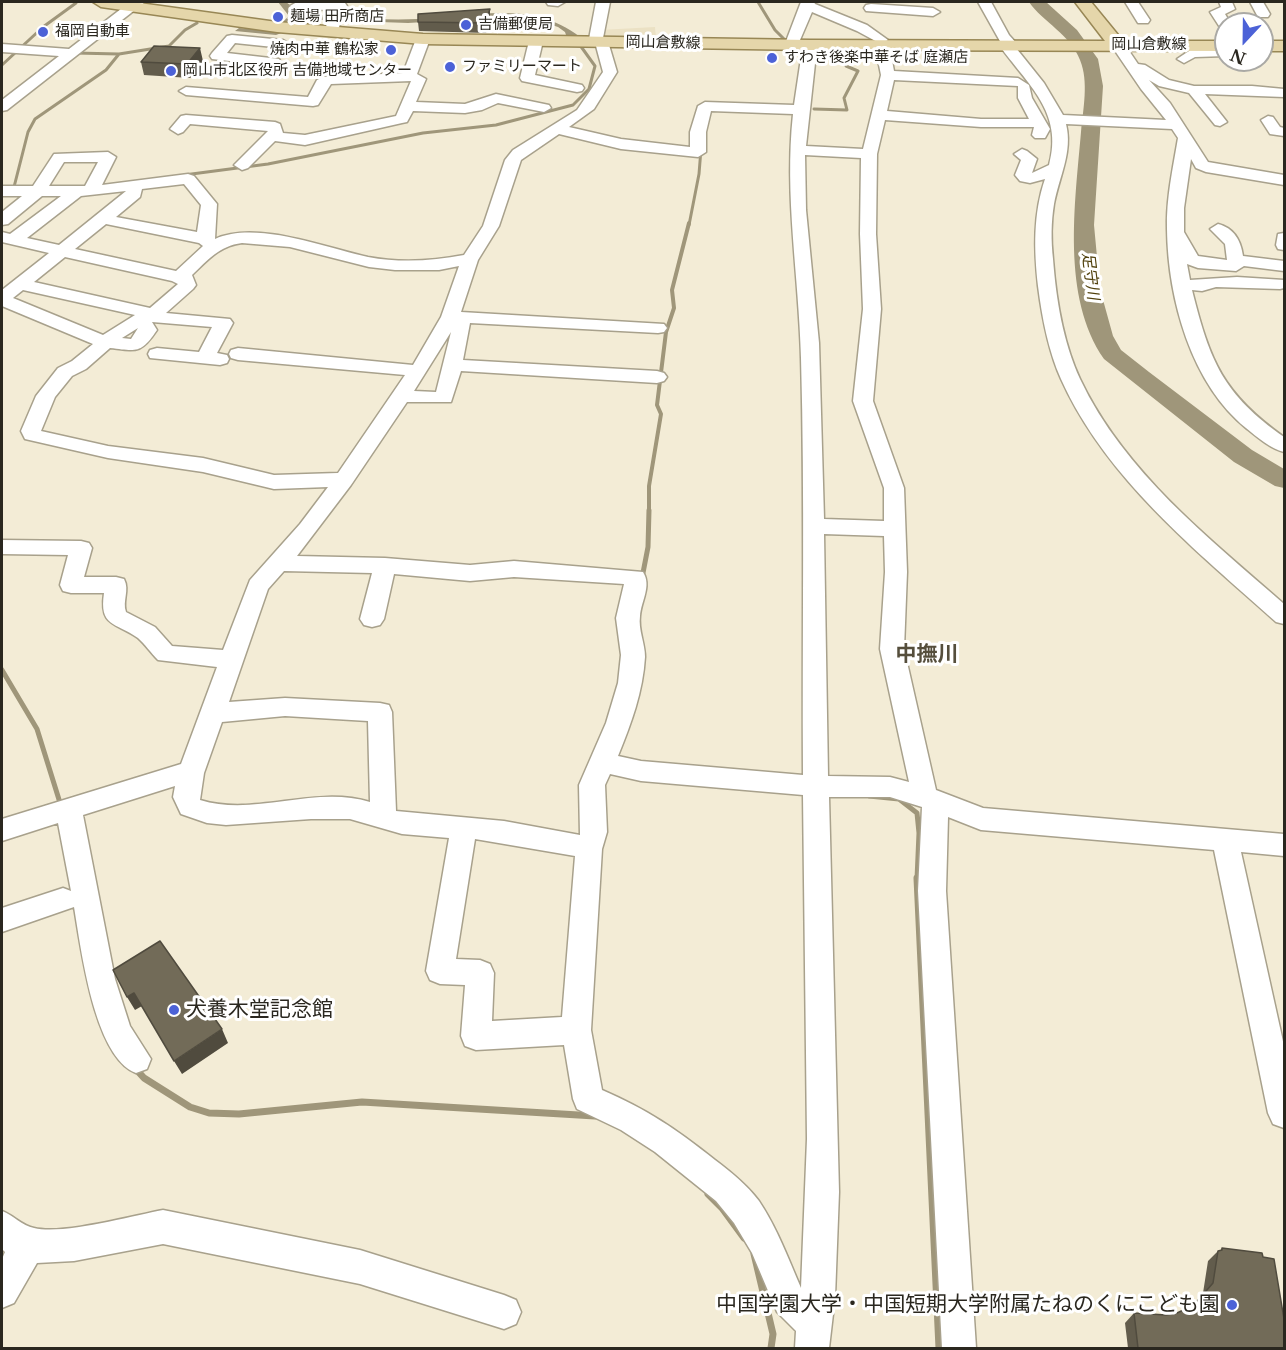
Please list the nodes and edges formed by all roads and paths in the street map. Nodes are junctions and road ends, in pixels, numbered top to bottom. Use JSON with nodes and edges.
{"nodes":[{"id":1,"x":101,"y":2,"type":"edge"},
{"id":2,"x":553,"y":2,"type":"edge"},
{"id":3,"x":558,"y":2,"type":"edge"},
{"id":4,"x":603,"y":2,"type":"edge"},
{"id":5,"x":972,"y":2,"type":"edge"},
{"id":6,"x":985,"y":2,"type":"edge"},
{"id":7,"x":1083,"y":2,"type":"edge"},
{"id":8,"x":1132,"y":2,"type":"edge"},
{"id":9,"x":1226,"y":2,"type":"edge"},
{"id":10,"x":135,"y":4,"type":"edge"},
{"id":11,"x":808,"y":4,"type":"edge"},
{"id":12,"x":871,"y":5,"type":"edge"},
{"id":13,"x":297,"y":6,"type":"dead end"},
{"id":14,"x":933,"y":12,"type":"edge"},
{"id":15,"x":1217,"y":12,"type":"edge"},
{"id":16,"x":1143,"y":20,"type":"dead end"},
{"id":17,"x":335,"y":24,"type":"junction"},
{"id":18,"x":862,"y":28,"type":"junction"},
{"id":19,"x":285,"y":32,"type":"junction"},
{"id":20,"x":423,"y":39,"type":"junction"},
{"id":21,"x":536,"y":41,"type":"junction"},
{"id":22,"x":593,"y":42,"type":"junction"},
{"id":23,"x":801,"y":44,"type":"junction"},
{"id":24,"x":1010,"y":44,"type":"junction"},
{"id":25,"x":1114,"y":45,"type":"junction"},
{"id":26,"x":1214,"y":46,"type":"edge"},
{"id":27,"x":2,"y":48,"type":"edge"},
{"id":28,"x":72,"y":52,"type":"junction"},
{"id":29,"x":1214,"y":52,"type":"edge"},
{"id":30,"x":1184,"y":59,"type":"dead end"},
{"id":31,"x":1130,"y":64,"type":"junction"},
{"id":32,"x":271,"y":70,"type":"junction"},
{"id":33,"x":888,"y":75,"type":"junction"},
{"id":34,"x":223,"y":76,"type":"dead end"},
{"id":35,"x":409,"y":77,"type":"junction"},
{"id":36,"x":1021,"y":85,"type":"junction"},
{"id":37,"x":577,"y":88,"type":"dead end"},
{"id":38,"x":1194,"y":90,"type":"junction"},
{"id":39,"x":186,"y":91,"type":"dead end"},
{"id":40,"x":208,"y":93,"type":"junction"},
{"id":41,"x":1284,"y":93,"type":"edge"},
{"id":42,"x":255,"y":97,"type":"junction"},
{"id":43,"x":407,"y":106,"type":"junction"},
{"id":44,"x":2,"y":107,"type":"edge"},
{"id":45,"x":544,"y":108,"type":"dead end"},
{"id":46,"x":801,"y":110,"type":"junction"},
{"id":47,"x":878,"y":115,"type":"junction"},
{"id":48,"x":336,"y":119,"type":"dead end"},
{"id":49,"x":1053,"y":119,"type":"junction"},
{"id":50,"x":1268,"y":120,"type":"dead end"},
{"id":51,"x":1220,"y":122,"type":"dead end"},
{"id":52,"x":178,"y":129,"type":"dead end"},
{"id":53,"x":557,"y":129,"type":"junction"},
{"id":54,"x":1179,"y":130,"type":"junction"},
{"id":55,"x":1284,"y":132,"type":"edge"},
{"id":56,"x":272,"y":136,"type":"junction"},
{"id":57,"x":317,"y":137,"type":"junction"},
{"id":58,"x":1022,"y":137,"type":"dead end"},
{"id":59,"x":797,"y":150,"type":"junction"},
{"id":60,"x":869,"y":154,"type":"junction"},
{"id":61,"x":1022,"y":154,"type":"dead end"},
{"id":62,"x":242,"y":165,"type":"dead end"},
{"id":63,"x":1055,"y":168,"type":"junction"},
{"id":64,"x":1284,"y":180,"type":"edge"},
{"id":65,"x":135,"y":187,"type":"junction"},
{"id":66,"x":88,"y":189,"type":"junction"},
{"id":67,"x":39,"y":190,"type":"junction"},
{"id":68,"x":2,"y":191,"type":"edge"},
{"id":69,"x":103,"y":219,"type":"junction"},
{"id":70,"x":2,"y":220,"type":"edge"},
{"id":71,"x":1175,"y":229,"type":"junction"},
{"id":72,"x":1218,"y":229,"type":"dead end"},
{"id":73,"x":1284,"y":238,"type":"edge"},
{"id":74,"x":7,"y":239,"type":"edge"},
{"id":75,"x":209,"y":242,"type":"junction"},
{"id":76,"x":1284,"y":245,"type":"edge"},
{"id":77,"x":61,"y":252,"type":"junction"},
{"id":78,"x":470,"y":259,"type":"junction"},
{"id":79,"x":1236,"y":260,"type":"junction"},
{"id":80,"x":1284,"y":266,"type":"edge"},
{"id":81,"x":179,"y":278,"type":"junction"},
{"id":82,"x":20,"y":284,"type":"junction"},
{"id":83,"x":1182,"y":284,"type":"junction"},
{"id":84,"x":1280,"y":284,"type":"dead end"},
{"id":85,"x":2,"y":299,"type":"edge"},
{"id":86,"x":149,"y":317,"type":"junction"},
{"id":87,"x":455,"y":317,"type":"junction"},
{"id":88,"x":658,"y":328,"type":"dead end"},
{"id":89,"x":105,"y":342,"type":"junction"},
{"id":90,"x":158,"y":354,"type":"dead end"},
{"id":91,"x":221,"y":357,"type":"junction"},
{"id":92,"x":451,"y":365,"type":"junction"},
{"id":93,"x":419,"y":371,"type":"junction"},
{"id":94,"x":657,"y":377,"type":"dead end"},
{"id":95,"x":402,"y":396,"type":"junction"},
{"id":96,"x":1284,"y":446,"type":"edge"},
{"id":97,"x":344,"y":480,"type":"junction"},
{"id":98,"x":814,"y":525,"type":"junction"},
{"id":99,"x":895,"y":529,"type":"junction"},
{"id":100,"x":2,"y":547,"type":"edge"},
{"id":101,"x":276,"y":563,"type":"junction"},
{"id":102,"x":385,"y":566,"type":"junction"},
{"id":103,"x":1284,"y":616,"type":"edge"},
{"id":104,"x":372,"y":619,"type":"dead end"},
{"id":105,"x":231,"y":659,"type":"junction"},
{"id":106,"x":212,"y":714,"type":"junction"},
{"id":107,"x":608,"y":764,"type":"junction"},
{"id":108,"x":191,"y":773,"type":"junction"},
{"id":109,"x":815,"y":786,"type":"junction"},
{"id":110,"x":930,"y":799,"type":"junction"},
{"id":111,"x":65,"y":810,"type":"junction"},
{"id":112,"x":383,"y":817,"type":"junction"},
{"id":113,"x":464,"y":827,"type":"junction"},
{"id":114,"x":2,"y":830,"type":"edge"},
{"id":115,"x":1225,"y":840,"type":"junction"},
{"id":116,"x":1284,"y":845,"type":"edge"},
{"id":117,"x":589,"y":849,"type":"junction"},
{"id":118,"x":63,"y":900,"type":"dead end"},
{"id":119,"x":2,"y":920,"type":"edge"},
{"id":120,"x":576,"y":1030,"type":"junction"},
{"id":121,"x":136,"y":1059,"type":"dead end"},
{"id":122,"x":1284,"y":1113,"type":"edge"},
{"id":123,"x":15,"y":1236,"type":"edge"},
{"id":124,"x":2,"y":1291,"type":"edge"},
{"id":125,"x":504,"y":1312,"type":"dead end"},
{"id":126,"x":814,"y":1337,"type":"edge"},
{"id":127,"x":959,"y":1348,"type":"edge"}],
"edges":[{"from":1,"to":10,"type":"main road","name":"岡山倉敷線"},
{"from":2,"to":3,"type":"street"},
{"from":4,"to":22,"type":"street"},
{"from":5,"to":24,"type":"street"},
{"from":6,"to":24,"type":"street"},
{"from":7,"to":25,"type":"main road"},
{"from":8,"to":16,"type":"street"},
{"from":9,"to":15,"type":"street"},
{"from":10,"to":19,"type":"main road","name":"岡山倉敷線"},
{"from":10,"to":28,"type":"street"},
{"from":11,"to":18,"type":"street"},
{"from":11,"to":23,"type":"street"},
{"from":12,"to":14,"type":"street"},
{"from":12,"to":18,"type":"street"},
{"from":13,"to":17,"type":"street"},
{"from":17,"to":19,"type":"main road","name":"岡山倉敷線"},
{"from":17,"to":20,"type":"main road","name":"岡山倉敷線"},
{"from":18,"to":33,"type":"street"},
{"from":19,"to":32,"type":"street"},
{"from":19,"to":32,"type":"street"},
{"from":20,"to":21,"type":"main road","name":"岡山倉敷線"},
{"from":20,"to":35,"type":"street"},
{"from":21,"to":22,"type":"main road","name":"岡山倉敷線"},
{"from":21,"to":37,"type":"street"},
{"from":22,"to":23,"type":"main road","name":"岡山倉敷線"},
{"from":22,"to":53,"type":"street"},
{"from":23,"to":24,"type":"main road","name":"岡山倉敷線"},
{"from":23,"to":46,"type":"street"},
{"from":24,"to":25,"type":"main road","name":"岡山倉敷線"},
{"from":24,"to":36,"type":"street"},
{"from":24,"to":49,"type":"street"},
{"from":25,"to":26,"type":"main road","name":"岡山倉敷線"},
{"from":25,"to":31,"type":"street"},
{"from":27,"to":28,"type":"street"},
{"from":28,"to":44,"type":"street"},
{"from":29,"to":30,"type":"street"},
{"from":31,"to":38,"type":"street"},
{"from":31,"to":54,"type":"street"},
{"from":32,"to":42,"type":"street"},
{"from":33,"to":36,"type":"street"},
{"from":33,"to":47,"type":"street"},
{"from":34,"to":40,"type":"street"},
{"from":35,"to":42,"type":"street"},
{"from":35,"to":43,"type":"street"},
{"from":36,"to":49,"type":"street"},
{"from":38,"to":41,"type":"street"},
{"from":38,"to":51,"type":"street"},
{"from":39,"to":40,"type":"street"},
{"from":40,"to":42,"type":"street"},
{"from":43,"to":45,"type":"street"},
{"from":43,"to":57,"type":"street"},
{"from":46,"to":53,"type":"street"},
{"from":46,"to":59,"type":"street"},
{"from":47,"to":49,"type":"street"},
{"from":47,"to":60,"type":"street"},
{"from":48,"to":57,"type":"street"},
{"from":49,"to":54,"type":"street"},
{"from":49,"to":58,"type":"street"},
{"from":49,"to":63,"type":"street"},
{"from":50,"to":55,"type":"street"},
{"from":52,"to":56,"type":"street"},
{"from":53,"to":78,"type":"street"},
{"from":54,"to":64,"type":"street"},
{"from":54,"to":71,"type":"street"},
{"from":56,"to":57,"type":"street"},
{"from":56,"to":62,"type":"street"},
{"from":59,"to":60,"type":"street"},
{"from":59,"to":98,"type":"street"},
{"from":60,"to":99,"type":"street"},
{"from":61,"to":63,"type":"street"},
{"from":63,"to":103,"type":"street"},
{"from":65,"to":66,"type":"street"},
{"from":65,"to":69,"type":"street"},
{"from":65,"to":75,"type":"street"},
{"from":66,"to":67,"type":"street"},
{"from":66,"to":67,"type":"street"},
{"from":66,"to":74,"type":"street"},
{"from":67,"to":68,"type":"street"},
{"from":67,"to":70,"type":"street"},
{"from":69,"to":75,"type":"street"},
{"from":69,"to":77,"type":"street"},
{"from":71,"to":79,"type":"street"},
{"from":71,"to":83,"type":"street"},
{"from":72,"to":79,"type":"street"},
{"from":73,"to":76,"type":"street"},
{"from":74,"to":77,"type":"street"},
{"from":75,"to":78,"type":"street"},
{"from":75,"to":81,"type":"street"},
{"from":77,"to":81,"type":"street"},
{"from":77,"to":82,"type":"street"},
{"from":78,"to":87,"type":"street"},
{"from":79,"to":80,"type":"street"},
{"from":81,"to":86,"type":"street"},
{"from":82,"to":85,"type":"street"},
{"from":82,"to":86,"type":"street"},
{"from":83,"to":84,"type":"street"},
{"from":83,"to":96,"type":"street"},
{"from":85,"to":89,"type":"street"},
{"from":86,"to":89,"type":"street"},
{"from":86,"to":91,"type":"street"},
{"from":87,"to":88,"type":"street"},
{"from":87,"to":92,"type":"street"},
{"from":87,"to":93,"type":"street"},
{"from":89,"to":97,"type":"street"},
{"from":90,"to":91,"type":"street"},
{"from":91,"to":93,"type":"street"},
{"from":92,"to":94,"type":"street"},
{"from":92,"to":95,"type":"street"},
{"from":93,"to":95,"type":"street"},
{"from":95,"to":97,"type":"street"},
{"from":97,"to":101,"type":"street"},
{"from":98,"to":99,"type":"street"},
{"from":98,"to":109,"type":"street"},
{"from":99,"to":110,"type":"street"},
{"from":100,"to":105,"type":"street"},
{"from":101,"to":102,"type":"street"},
{"from":101,"to":105,"type":"street"},
{"from":102,"to":104,"type":"street"},
{"from":102,"to":107,"type":"street"},
{"from":105,"to":106,"type":"street"},
{"from":106,"to":108,"type":"street"},
{"from":106,"to":112,"type":"street"},
{"from":107,"to":109,"type":"street"},
{"from":107,"to":117,"type":"street"},
{"from":108,"to":111,"type":"street"},
{"from":108,"to":112,"type":"street"},
{"from":109,"to":110,"type":"street"},
{"from":109,"to":126,"type":"street"},
{"from":110,"to":115,"type":"street"},
{"from":110,"to":127,"type":"street"},
{"from":111,"to":114,"type":"street"},
{"from":111,"to":121,"type":"street"},
{"from":112,"to":113,"type":"street"},
{"from":113,"to":117,"type":"street"},
{"from":113,"to":120,"type":"street"},
{"from":115,"to":116,"type":"street"},
{"from":115,"to":122,"type":"street"},
{"from":117,"to":120,"type":"street"},
{"from":118,"to":119,"type":"street"},
{"from":120,"to":126,"type":"street"},
{"from":123,"to":124,"type":"street"},
{"from":123,"to":125,"type":"street"}]}
